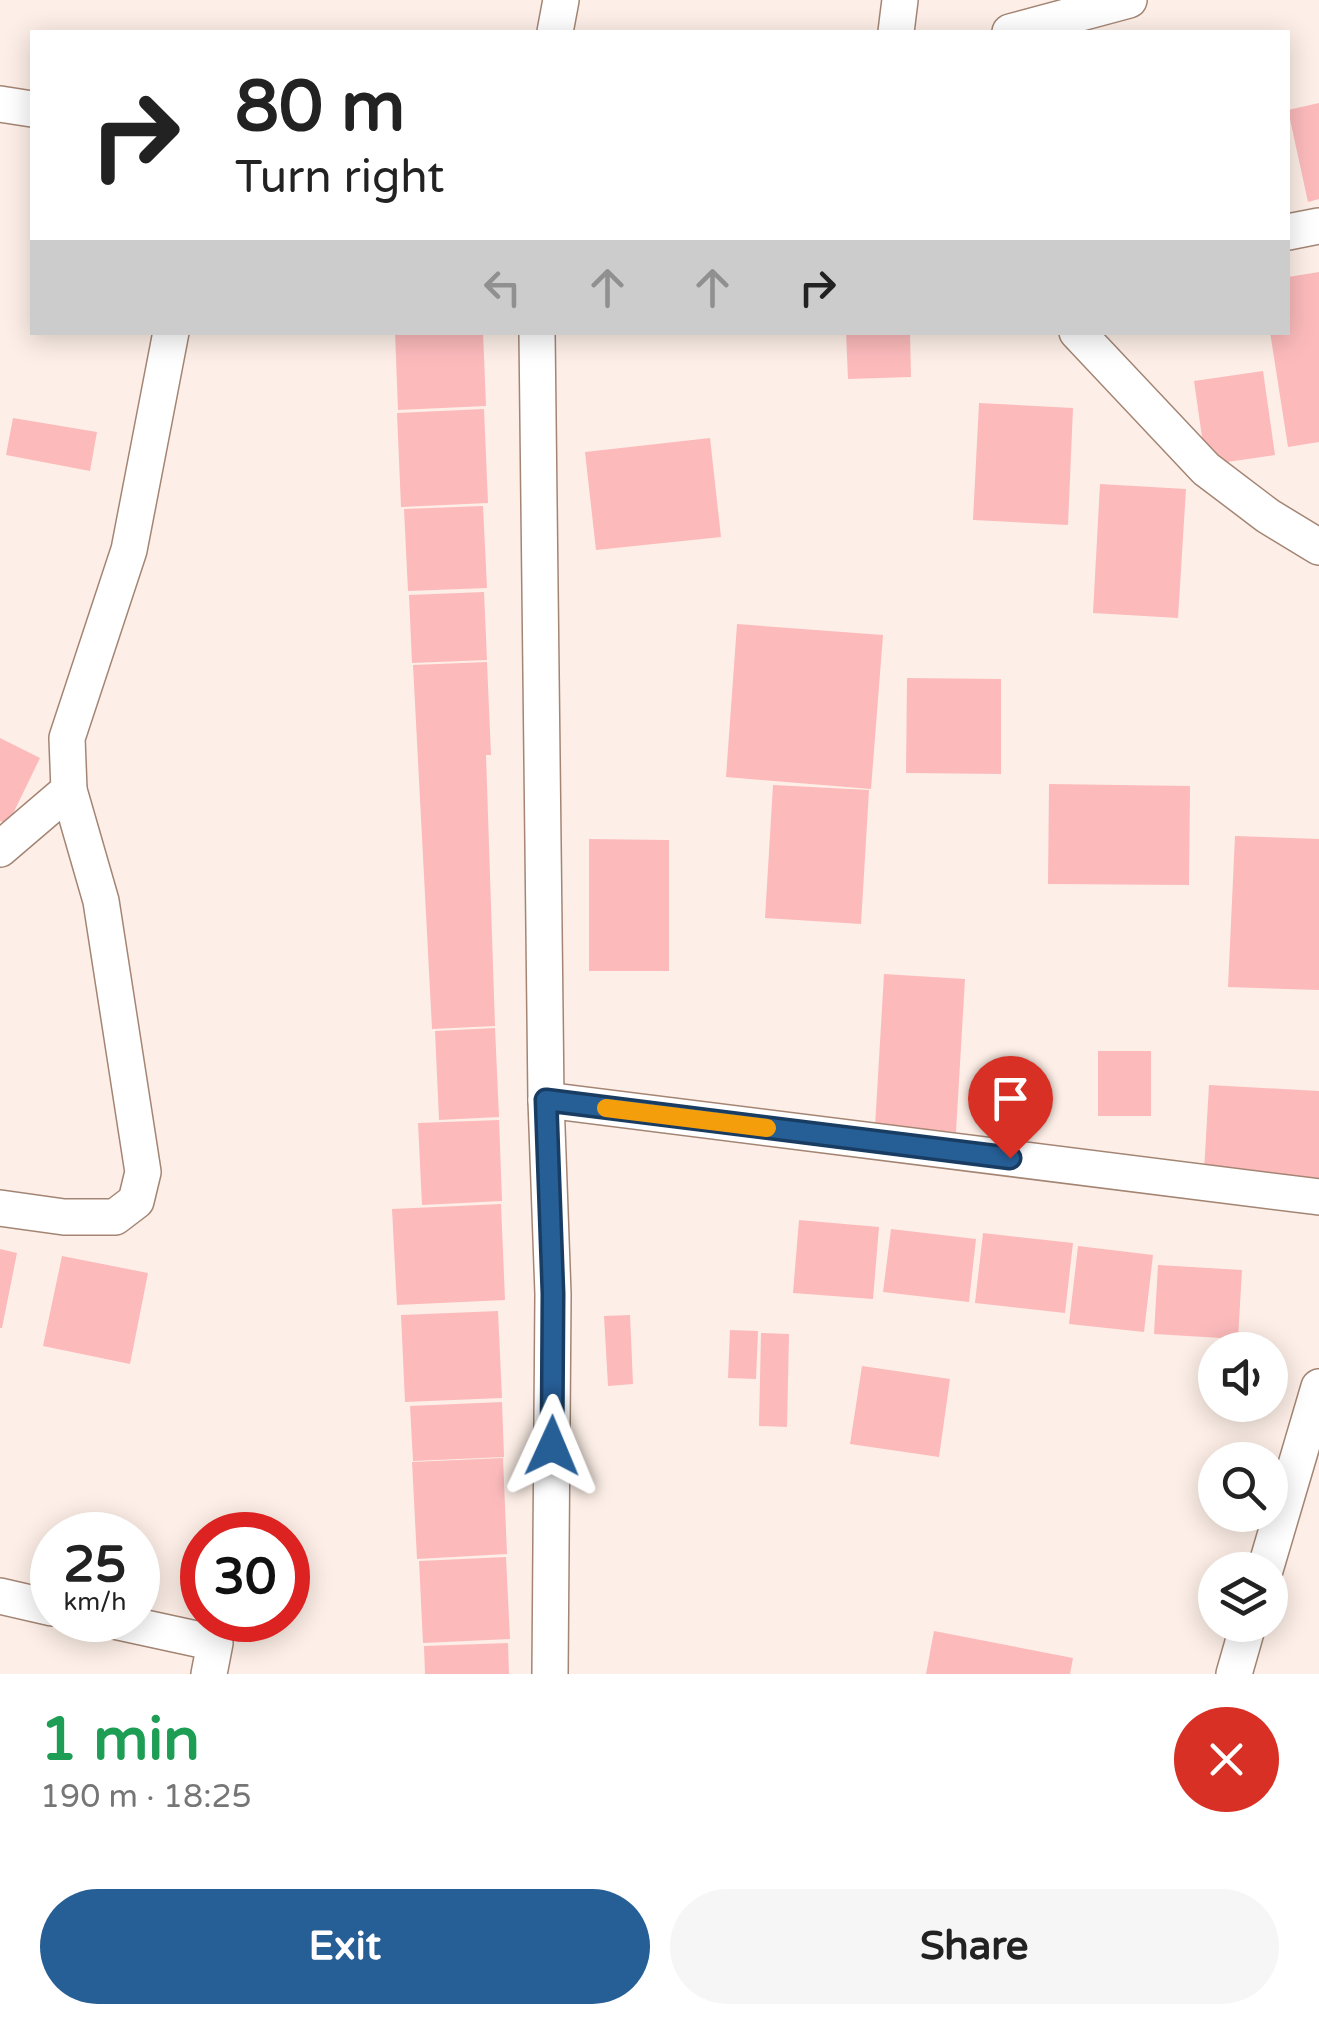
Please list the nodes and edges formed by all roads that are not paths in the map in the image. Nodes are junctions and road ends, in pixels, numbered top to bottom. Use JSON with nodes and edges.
{"nodes":[{"id":1,"x":561,"y":0,"type":"edge"},
{"id":2,"x":900,"y":0,"type":"edge"},
{"id":3,"x":1129,"y":0,"type":"edge"},
{"id":4,"x":555,"y":30,"type":"edge"},
{"id":5,"x":896,"y":30,"type":"edge"},
{"id":6,"x":1017,"y":30,"type":"edge"},
{"id":7,"x":0,"y":104,"type":"edge"},
{"id":8,"x":30,"y":109,"type":"edge"},
{"id":9,"x":1319,"y":226,"type":"edge"},
{"id":10,"x":1290,"y":232,"type":"edge"},
{"id":11,"x":170,"y":335,"type":"edge"},
{"id":12,"x":537,"y":335,"type":"edge"},
{"id":13,"x":1080,"y":335,"type":"edge"},
{"id":14,"x":1319,"y":547,"type":"edge"},
{"id":15,"x":68,"y":790,"type":"junction"},
{"id":16,"x":0,"y":849,"type":"edge"},
{"id":17,"x":546,"y":1100,"type":"junction"},
{"id":18,"x":1319,"y":1198,"type":"edge"},
{"id":19,"x":0,"y":1208,"type":"edge"},
{"id":20,"x":1319,"y":1387,"type":"edge"},
{"id":21,"x":1270,"y":1552,"type":"edge"},
{"id":22,"x":0,"y":1596,"type":"edge"},
{"id":23,"x":30,"y":1603,"type":"edge"},
{"id":24,"x":160,"y":1631,"type":"edge"},
{"id":25,"x":1243,"y":1642,"type":"edge"},
{"id":26,"x":209,"y":1674,"type":"edge"},
{"id":27,"x":550,"y":1674,"type":"edge"},
{"id":28,"x":1234,"y":1674,"type":"edge"}],
"edges":[{"from":1,"to":4,"type":"street"},
{"from":2,"to":5,"type":"street"},
{"from":3,"to":6,"type":"street"},
{"from":7,"to":8,"type":"street"},
{"from":9,"to":10,"type":"street"},
{"from":11,"to":15,"type":"street"},
{"from":12,"to":17,"type":"street"},
{"from":13,"to":14,"type":"street"},
{"from":15,"to":16,"type":"street"},
{"from":15,"to":19,"type":"street"},
{"from":17,"to":18,"type":"street"},
{"from":17,"to":27,"type":"street"},
{"from":20,"to":21,"type":"street"},
{"from":22,"to":23,"type":"street"},
{"from":24,"to":26,"type":"street"},
{"from":25,"to":28,"type":"street"}]}
